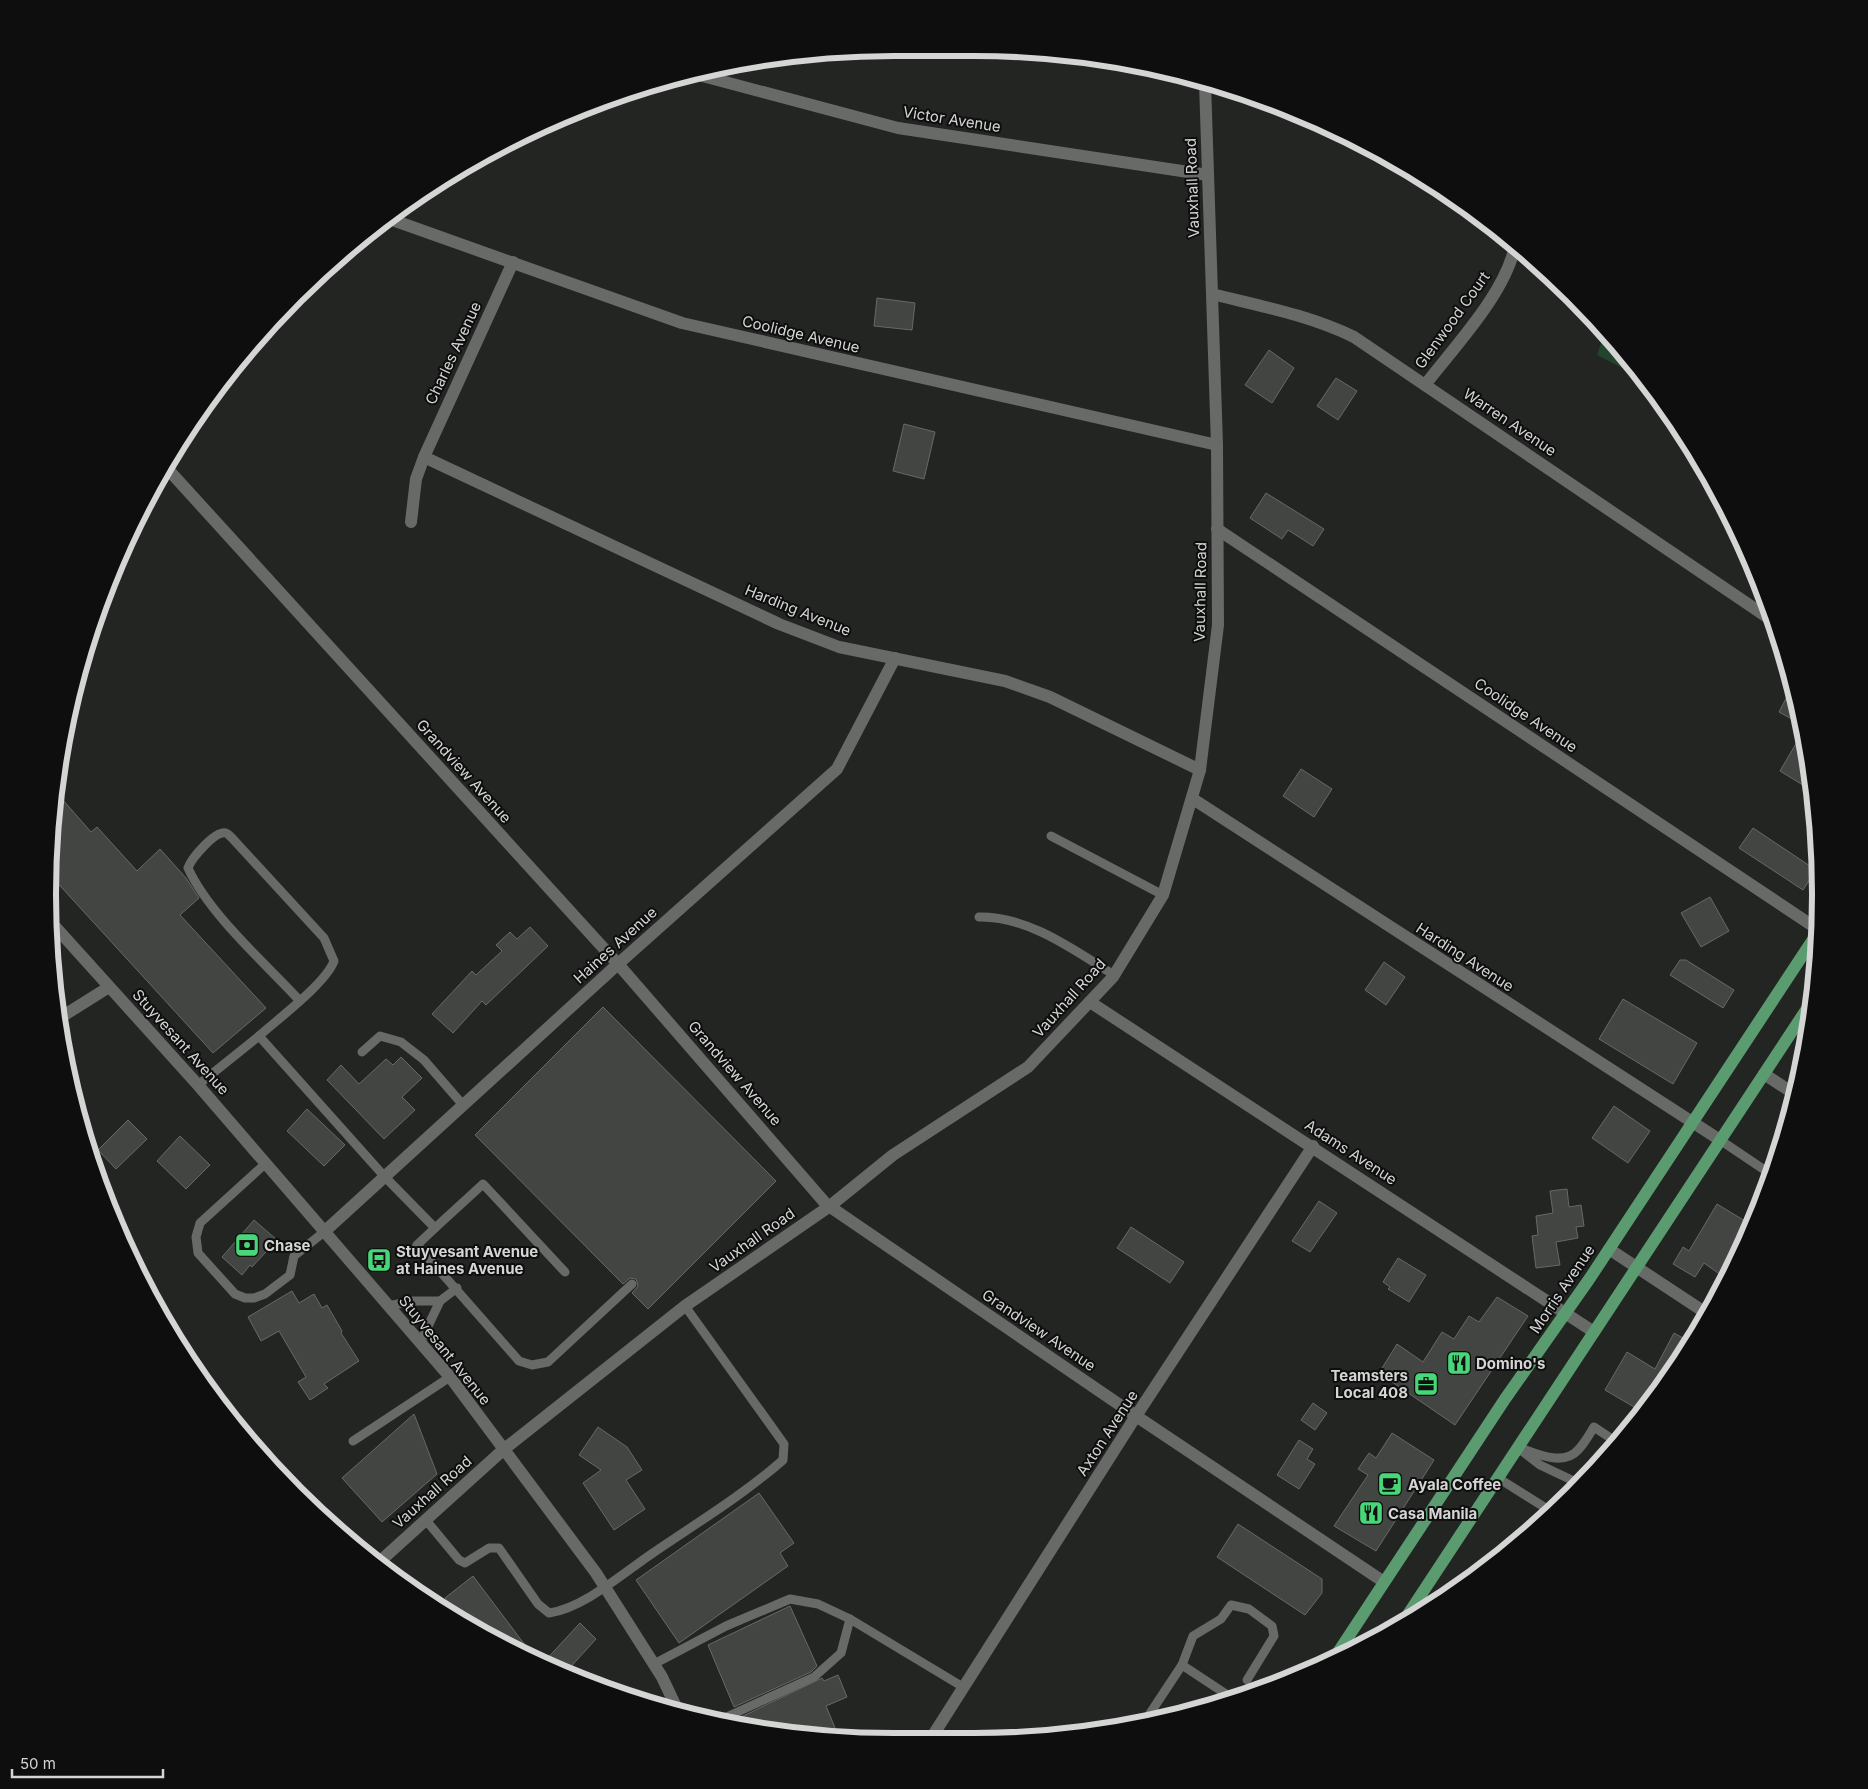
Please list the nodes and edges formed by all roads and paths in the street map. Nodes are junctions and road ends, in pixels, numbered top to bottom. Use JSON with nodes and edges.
{"nodes":[{"id":1,"x":708,"y":78,"type":"edge"},
{"id":2,"x":1205,"y":90,"type":"edge"},
{"id":3,"x":1208,"y":175,"type":"junction"},
{"id":4,"x":396,"y":221,"type":"edge"},
{"id":5,"x":1513,"y":254,"type":"edge"},
{"id":6,"x":513,"y":262,"type":"junction"},
{"id":7,"x":1212,"y":294,"type":"junction"},
{"id":8,"x":1425,"y":385,"type":"junction"},
{"id":9,"x":1217,"y":446,"type":"junction"},
{"id":10,"x":424,"y":457,"type":"junction"},
{"id":11,"x":170,"y":473,"type":"edge"},
{"id":12,"x":411,"y":522,"type":"dead end"},
{"id":13,"x":1217,"y":529,"type":"junction"},
{"id":14,"x":1763,"y":614,"type":"edge"},
{"id":15,"x":895,"y":658,"type":"junction"},
{"id":16,"x":1200,"y":770,"type":"junction"},
{"id":17,"x":1193,"y":799,"type":"junction"},
{"id":18,"x":1051,"y":836,"type":"dead end"},
{"id":19,"x":1163,"y":895,"type":"junction"},
{"id":20,"x":979,"y":917,"type":"dead end"},
{"id":21,"x":1811,"y":925,"type":"edge"},
{"id":22,"x":57,"y":929,"type":"edge"},
{"id":23,"x":1810,"y":944,"type":"edge"},
{"id":24,"x":618,"y":964,"type":"junction"},
{"id":25,"x":1114,"y":975,"type":"junction"},
{"id":26,"x":109,"y":987,"type":"junction"},
{"id":27,"x":299,"y":1000,"type":"junction"},
{"id":28,"x":1090,"y":1002,"type":"junction"},
{"id":29,"x":1803,"y":1014,"type":"edge"},
{"id":30,"x":65,"y":1015,"type":"edge"},
{"id":31,"x":259,"y":1036,"type":"junction"},
{"id":32,"x":362,"y":1052,"type":"dead end"},
{"id":33,"x":1764,"y":1074,"type":"junction"},
{"id":34,"x":198,"y":1085,"type":"junction"},
{"id":35,"x":1788,"y":1090,"type":"edge"},
{"id":36,"x":463,"y":1105,"type":"junction"},
{"id":37,"x":1692,"y":1124,"type":"junction"},
{"id":38,"x":1720,"y":1140,"type":"junction"},
{"id":39,"x":1313,"y":1146,"type":"junction"},
{"id":40,"x":265,"y":1164,"type":"junction"},
{"id":41,"x":1765,"y":1170,"type":"edge"},
{"id":42,"x":384,"y":1176,"type":"junction"},
{"id":43,"x":830,"y":1206,"type":"junction"},
{"id":44,"x":435,"y":1228,"type":"junction"},
{"id":45,"x":324,"y":1232,"type":"junction"},
{"id":46,"x":1609,"y":1249,"type":"junction"},
{"id":47,"x":1636,"y":1267,"type":"junction"},
{"id":48,"x":565,"y":1272,"type":"dead end"},
{"id":49,"x":632,"y":1284,"type":"dead end"},
{"id":50,"x":457,"y":1288,"type":"junction"},
{"id":51,"x":440,"y":1301,"type":"junction"},
{"id":52,"x":388,"y":1306,"type":"junction"},
{"id":53,"x":685,"y":1306,"type":"junction"},
{"id":54,"x":1701,"y":1310,"type":"edge"},
{"id":55,"x":1565,"y":1314,"type":"junction"},
{"id":56,"x":1594,"y":1332,"type":"junction"},
{"id":57,"x":420,"y":1343,"type":"junction"},
{"id":58,"x":450,"y":1377,"type":"junction"},
{"id":59,"x":1136,"y":1416,"type":"junction"},
{"id":60,"x":1611,"y":1439,"type":"edge"},
{"id":61,"x":353,"y":1441,"type":"dead end"},
{"id":62,"x":1518,"y":1448,"type":"junction"},
{"id":63,"x":503,"y":1450,"type":"junction"},
{"id":64,"x":1498,"y":1478,"type":"junction"},
{"id":65,"x":1572,"y":1480,"type":"edge"},
{"id":66,"x":1545,"y":1507,"type":"edge"},
{"id":67,"x":425,"y":1519,"type":"junction"},
{"id":68,"x":383,"y":1559,"type":"edge"},
{"id":69,"x":1384,"y":1582,"type":"junction"},
{"id":70,"x":604,"y":1586,"type":"junction"},
{"id":71,"x":1412,"y":1608,"type":"edge"},
{"id":72,"x":850,"y":1619,"type":"junction"},
{"id":73,"x":1341,"y":1647,"type":"edge"},
{"id":74,"x":654,"y":1664,"type":"junction"},
{"id":75,"x":1182,"y":1665,"type":"junction"},
{"id":76,"x":1247,"y":1680,"type":"dead end"},
{"id":77,"x":964,"y":1687,"type":"junction"},
{"id":78,"x":1225,"y":1693,"type":"edge"},
{"id":79,"x":674,"y":1703,"type":"edge"},
{"id":80,"x":1149,"y":1714,"type":"edge"},
{"id":81,"x":728,"y":1716,"type":"edge"},
{"id":82,"x":934,"y":1733,"type":"edge"}],
"edges":[{"from":1,"to":3,"type":"street","name":"Victor Avenue"},
{"from":2,"to":3,"type":"street","name":"Vauxhall Road"},
{"from":3,"to":7,"type":"street","name":"Vauxhall Road"},
{"from":4,"to":6,"type":"street","name":"Coolidge Avenue"},
{"from":5,"to":8,"type":"street","name":"Glenwood Court"},
{"from":6,"to":9,"type":"street","name":"Coolidge Avenue"},
{"from":6,"to":10,"type":"street","name":"Charles Avenue"},
{"from":7,"to":8,"type":"street","name":"Warren Avenue"},
{"from":7,"to":9,"type":"street","name":"Vauxhall Road"},
{"from":8,"to":14,"type":"street","name":"Warren Avenue"},
{"from":9,"to":13,"type":"street","name":"Vauxhall Road"},
{"from":10,"to":12,"type":"street","name":"Charles Avenue"},
{"from":10,"to":15,"type":"street","name":"Harding Avenue"},
{"from":11,"to":24,"type":"street","name":"Grandview Avenue"},
{"from":13,"to":16,"type":"street","name":"Vauxhall Road"},
{"from":13,"to":21,"type":"street","name":"Coolidge Avenue"},
{"from":15,"to":16,"type":"street","name":"Harding Avenue"},
{"from":15,"to":24,"type":"street","name":"Haines Avenue"},
{"from":16,"to":17,"type":"street","name":"Vauxhall Road"},
{"from":17,"to":19,"type":"street","name":"Vauxhall Road"},
{"from":17,"to":37,"type":"street","name":"Harding Avenue"},
{"from":18,"to":19,"type":"lane"},
{"from":19,"to":25,"type":"street","name":"Vauxhall Road"},
{"from":20,"to":25,"type":"lane"},
{"from":22,"to":26,"type":"street","name":"Stuyvesant Avenue"},
{"from":23,"to":37,"type":"main road","name":"Morris Avenue"},
{"from":24,"to":36,"type":"street","name":"Haines Avenue"},
{"from":24,"to":43,"type":"street","name":"Grandview Avenue"},
{"from":25,"to":28,"type":"street","name":"Vauxhall Road"},
{"from":26,"to":30,"type":"street"},
{"from":26,"to":34,"type":"street","name":"Stuyvesant Avenue"},
{"from":27,"to":27,"type":"lane"},
{"from":27,"to":31,"type":"lane"},
{"from":28,"to":39,"type":"street","name":"Adams Avenue"},
{"from":28,"to":43,"type":"street","name":"Vauxhall Road"},
{"from":29,"to":33,"type":"main road"},
{"from":31,"to":34,"type":"lane"},
{"from":31,"to":42,"type":"lane"},
{"from":32,"to":36,"type":"lane"},
{"from":33,"to":35,"type":"street"},
{"from":33,"to":38,"type":"main road"},
{"from":34,"to":40,"type":"street","name":"Stuyvesant Avenue"},
{"from":36,"to":42,"type":"street","name":"Haines Avenue"},
{"from":37,"to":38,"type":"street","name":"Harding Avenue"},
{"from":37,"to":46,"type":"main road","name":"Morris Avenue"},
{"from":38,"to":41,"type":"lane"},
{"from":38,"to":47,"type":"main road"},
{"from":39,"to":55,"type":"street","name":"Adams Avenue"},
{"from":39,"to":59,"type":"street","name":"Axton Avenue"},
{"from":40,"to":45,"type":"street","name":"Stuyvesant Avenue"},
{"from":40,"to":45,"type":"lane"},
{"from":42,"to":44,"type":"lane"},
{"from":42,"to":45,"type":"street","name":"Haines Avenue"},
{"from":43,"to":53,"type":"street","name":"Vauxhall Road"},
{"from":43,"to":59,"type":"street","name":"Grandview Avenue"},
{"from":44,"to":48,"type":"lane"},
{"from":44,"to":50,"type":"lane"},
{"from":45,"to":52,"type":"street","name":"Stuyvesant Avenue"},
{"from":46,"to":47,"type":"street"},
{"from":46,"to":55,"type":"main road","name":"Morris Avenue"},
{"from":47,"to":54,"type":"street"},
{"from":47,"to":56,"type":"main road"},
{"from":49,"to":50,"type":"lane"},
{"from":50,"to":51,"type":"lane"},
{"from":51,"to":52,"type":"lane"},
{"from":51,"to":57,"type":"lane"},
{"from":52,"to":57,"type":"street","name":"Stuyvesant Avenue"},
{"from":53,"to":63,"type":"street","name":"Vauxhall Road"},
{"from":53,"to":70,"type":"lane"},
{"from":55,"to":56,"type":"street","name":"Adams Avenue"},
{"from":55,"to":69,"type":"main road","name":"Morris Avenue"},
{"from":56,"to":62,"type":"main road"},
{"from":57,"to":58,"type":"street","name":"Stuyvesant Avenue"},
{"from":58,"to":61,"type":"lane"},
{"from":58,"to":63,"type":"street","name":"Stuyvesant Avenue"},
{"from":59,"to":69,"type":"street","name":"Grandview Avenue"},
{"from":59,"to":77,"type":"street","name":"Axton Avenue"},
{"from":60,"to":62,"type":"lane"},
{"from":62,"to":64,"type":"main road"},
{"from":62,"to":65,"type":"lane"},
{"from":63,"to":67,"type":"street","name":"Vauxhall Road"},
{"from":63,"to":70,"type":"street","name":"Stuyvesant Avenue"},
{"from":64,"to":66,"type":"lane"},
{"from":64,"to":71,"type":"main road"},
{"from":67,"to":68,"type":"street","name":"Vauxhall Road"},
{"from":67,"to":70,"type":"lane"},
{"from":69,"to":73,"type":"main road","name":"Morris Avenue"},
{"from":70,"to":74,"type":"street","name":"Stuyvesant Avenue"},
{"from":72,"to":74,"type":"lane"},
{"from":72,"to":77,"type":"lane"},
{"from":72,"to":81,"type":"lane"},
{"from":74,"to":79,"type":"street","name":"Stuyvesant Avenue"},
{"from":75,"to":76,"type":"lane"},
{"from":75,"to":78,"type":"lane"},
{"from":75,"to":80,"type":"lane"},
{"from":77,"to":82,"type":"street","name":"Axton Avenue"}]}
